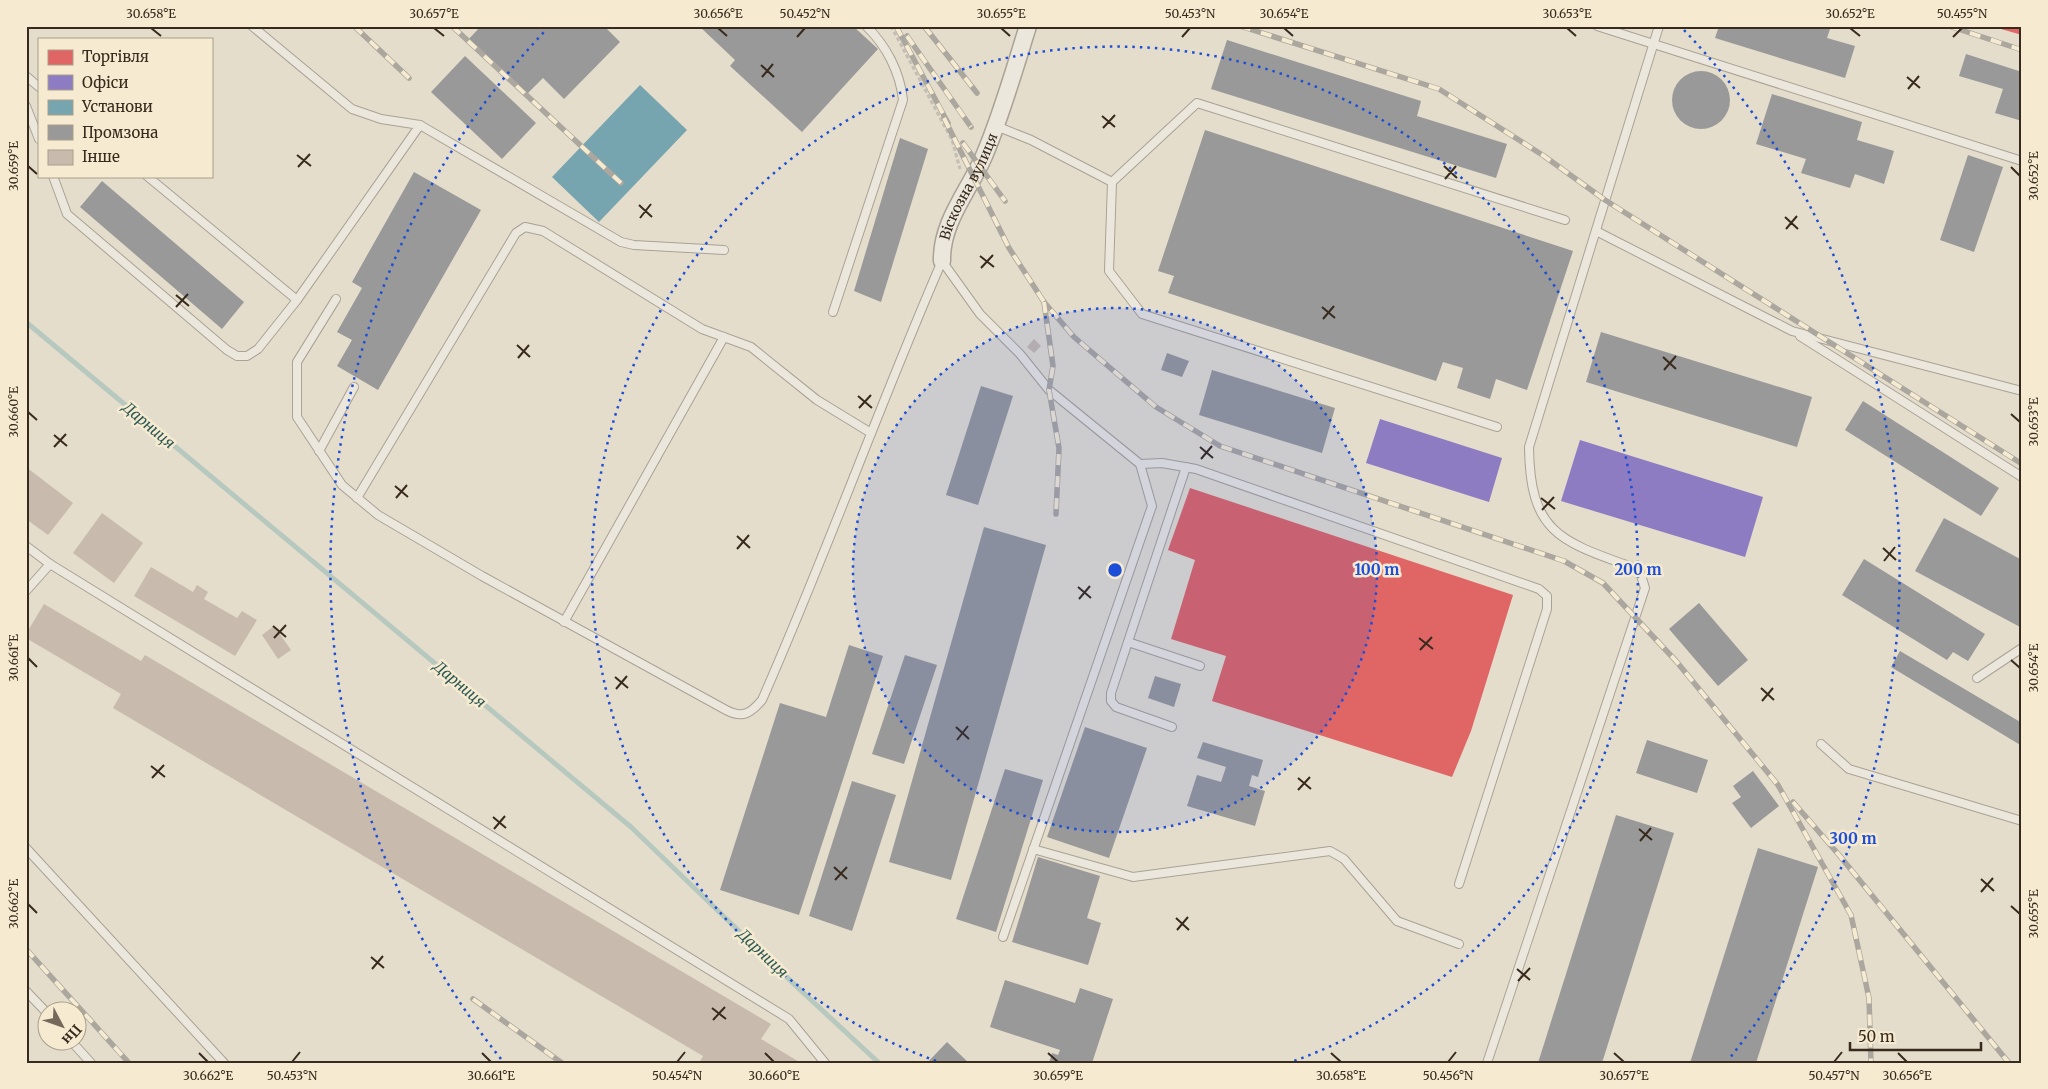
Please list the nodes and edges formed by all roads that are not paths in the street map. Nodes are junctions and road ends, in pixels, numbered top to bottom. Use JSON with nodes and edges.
{"nodes":[{"id":1,"x":252,"y":26,"type":"edge"},
{"id":2,"x":866,"y":26,"type":"edge"},
{"id":3,"x":1028,"y":26,"type":"edge"},
{"id":4,"x":1597,"y":26,"type":"edge"},
{"id":5,"x":1659,"y":26,"type":"edge"},
{"id":6,"x":1654,"y":44,"type":"junction"},
{"id":7,"x":26,"y":76,"type":"edge"},
{"id":8,"x":38,"y":85,"type":"edge"},
{"id":9,"x":26,"y":106,"type":"edge"},
{"id":10,"x":420,"y":125,"type":"junction"},
{"id":11,"x":996,"y":126,"type":"junction"},
{"id":12,"x":38,"y":137,"type":"edge"},
{"id":13,"x":2022,"y":161,"type":"edge"},
{"id":14,"x":53,"y":178,"type":"edge"},
{"id":15,"x":149,"y":178,"type":"edge"},
{"id":16,"x":1112,"y":182,"type":"junction"},
{"id":17,"x":1565,"y":220,"type":"dead end"},
{"id":18,"x":1596,"y":231,"type":"junction"},
{"id":19,"x":724,"y":250,"type":"dead end"},
{"id":20,"x":942,"y":261,"type":"junction"},
{"id":21,"x":336,"y":299,"type":"dead end"},
{"id":22,"x":297,"y":300,"type":"junction"},
{"id":23,"x":833,"y":312,"type":"dead end"},
{"id":24,"x":1792,"y":331,"type":"junction"},
{"id":25,"x":724,"y":337,"type":"junction"},
{"id":26,"x":354,"y":387,"type":"dead end"},
{"id":27,"x":2022,"y":391,"type":"edge"},
{"id":28,"x":1498,"y":427,"type":"dead end"},
{"id":29,"x":871,"y":433,"type":"junction"},
{"id":30,"x":319,"y":451,"type":"junction"},
{"id":31,"x":1140,"y":464,"type":"junction"},
{"id":32,"x":1186,"y":467,"type":"junction"},
{"id":33,"x":2022,"y":477,"type":"edge"},
{"id":34,"x":357,"y":498,"type":"junction"},
{"id":35,"x":26,"y":546,"type":"edge"},
{"id":36,"x":50,"y":564,"type":"junction"},
{"id":37,"x":26,"y":591,"type":"edge"},
{"id":38,"x":564,"y":622,"type":"junction"},
{"id":39,"x":1128,"y":642,"type":"junction"},
{"id":40,"x":2022,"y":648,"type":"edge"},
{"id":41,"x":1200,"y":666,"type":"dead end"},
{"id":42,"x":1977,"y":678,"type":"dead end"},
{"id":43,"x":1172,"y":727,"type":"dead end"},
{"id":44,"x":1821,"y":744,"type":"dead end"},
{"id":45,"x":2022,"y":821,"type":"edge"},
{"id":46,"x":26,"y":848,"type":"edge"},
{"id":47,"x":1033,"y":849,"type":"junction"},
{"id":48,"x":1459,"y":884,"type":"dead end"},
{"id":49,"x":1002,"y":937,"type":"dead end"},
{"id":50,"x":1459,"y":944,"type":"dead end"},
{"id":51,"x":26,"y":991,"type":"edge"},
{"id":52,"x":38,"y":1004,"type":"edge"},
{"id":53,"x":81,"y":1052,"type":"edge"},
{"id":54,"x":91,"y":1063,"type":"edge"},
{"id":55,"x":224,"y":1063,"type":"edge"},
{"id":56,"x":825,"y":1063,"type":"edge"},
{"id":57,"x":1487,"y":1063,"type":"edge"}],
"edges":[{"from":1,"to":10,"type":"lane"},
{"from":2,"to":23,"type":"lane"},
{"from":3,"to":11,"type":"street","name":"Віскозна вулиця"},
{"from":4,"to":6,"type":"lane"},
{"from":5,"to":6,"type":"lane"},
{"from":6,"to":13,"type":"lane"},
{"from":6,"to":18,"type":"lane"},
{"from":7,"to":8,"type":"lane"},
{"from":9,"to":12,"type":"lane"},
{"from":10,"to":19,"type":"lane"},
{"from":10,"to":22,"type":"lane"},
{"from":11,"to":16,"type":"lane"},
{"from":11,"to":20,"type":"street","name":"Віскозна вулиця"},
{"from":14,"to":22,"type":"lane"},
{"from":15,"to":22,"type":"lane"},
{"from":16,"to":17,"type":"lane"},
{"from":16,"to":28,"type":"lane"},
{"from":18,"to":24,"type":"lane"},
{"from":18,"to":57,"type":"lane"},
{"from":20,"to":29,"type":"lane","name":"Віскозна вулиця"},
{"from":20,"to":31,"type":"lane"},
{"from":21,"to":30,"type":"lane"},
{"from":24,"to":27,"type":"lane"},
{"from":24,"to":33,"type":"lane"},
{"from":25,"to":29,"type":"lane"},
{"from":25,"to":34,"type":"lane"},
{"from":25,"to":38,"type":"lane"},
{"from":26,"to":30,"type":"lane"},
{"from":29,"to":38,"type":"lane","name":"Віскозна вулиця"},
{"from":30,"to":34,"type":"lane"},
{"from":31,"to":32,"type":"lane"},
{"from":31,"to":47,"type":"lane"},
{"from":32,"to":39,"type":"lane"},
{"from":32,"to":48,"type":"lane"},
{"from":34,"to":38,"type":"lane"},
{"from":35,"to":36,"type":"lane"},
{"from":36,"to":37,"type":"lane"},
{"from":36,"to":56,"type":"lane"},
{"from":39,"to":41,"type":"lane"},
{"from":39,"to":43,"type":"lane"},
{"from":40,"to":42,"type":"lane"},
{"from":44,"to":45,"type":"lane"},
{"from":46,"to":55,"type":"lane"},
{"from":47,"to":49,"type":"lane"},
{"from":47,"to":50,"type":"lane"},
{"from":51,"to":52,"type":"lane"},
{"from":53,"to":54,"type":"lane"}]}
